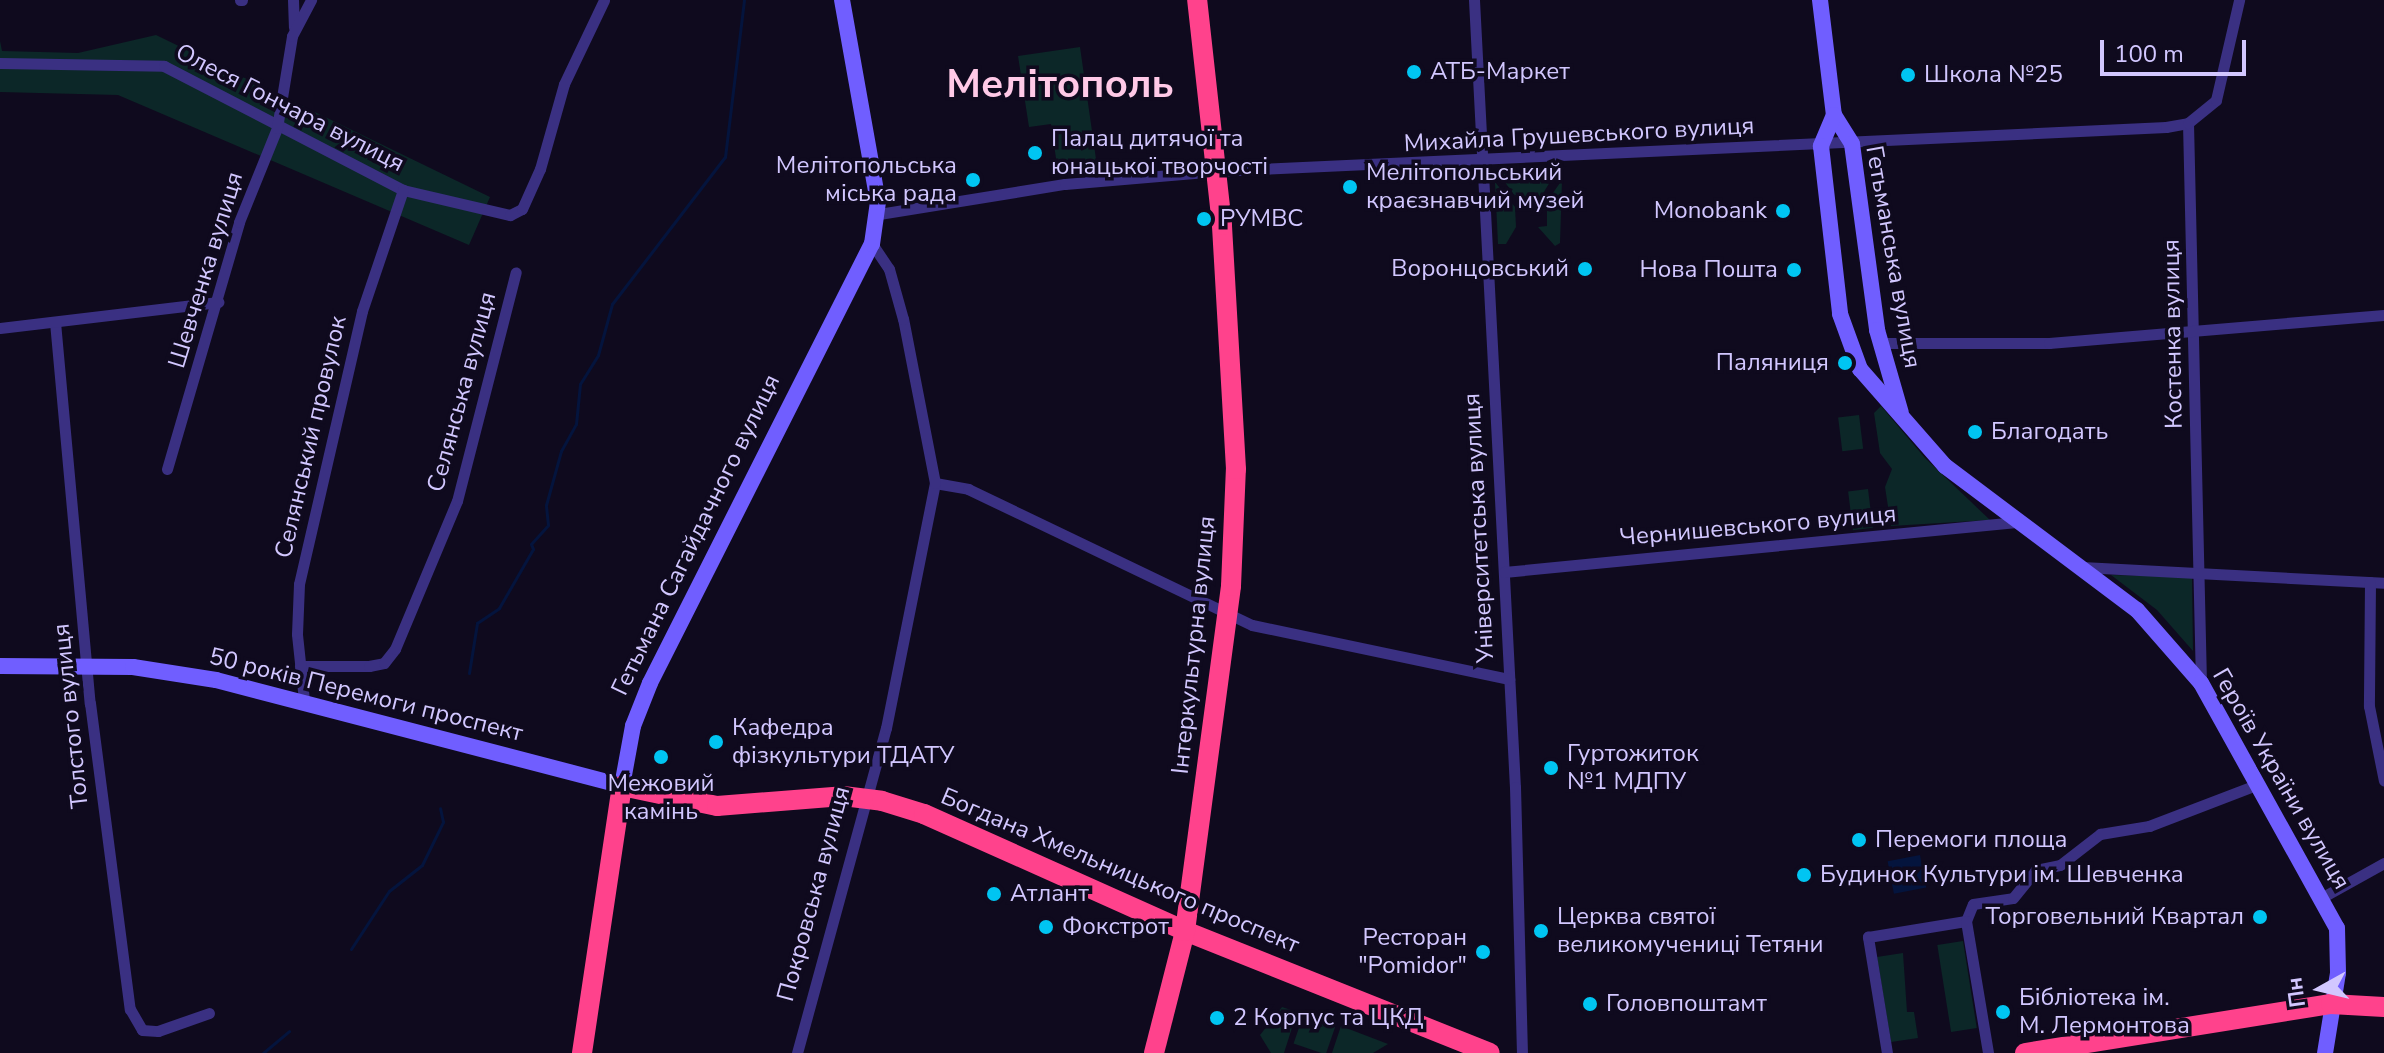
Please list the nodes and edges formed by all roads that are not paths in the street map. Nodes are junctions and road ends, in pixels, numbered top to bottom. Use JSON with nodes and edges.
{"nodes":[{"id":1,"x":293,"y":0,"type":"edge"},
{"id":2,"x":311,"y":0,"type":"edge"},
{"id":3,"x":604,"y":0,"type":"edge"},
{"id":4,"x":842,"y":0,"type":"edge"},
{"id":5,"x":1197,"y":0,"type":"edge"},
{"id":6,"x":1474,"y":0,"type":"edge"},
{"id":7,"x":1820,"y":0,"type":"edge"},
{"id":8,"x":2239,"y":0,"type":"edge"},
{"id":9,"x":292,"y":36,"type":"junction"},
{"id":10,"x":0,"y":63,"type":"edge"},
{"id":11,"x":1834,"y":115,"type":"junction"},
{"id":12,"x":2188,"y":123,"type":"junction"},
{"id":13,"x":277,"y":128,"type":"junction"},
{"id":14,"x":1852,"y":144,"type":"junction"},
{"id":15,"x":1821,"y":146,"type":"junction"},
{"id":16,"x":1482,"y":162,"type":"junction"},
{"id":17,"x":1217,"y":171,"type":"junction"},
{"id":18,"x":403,"y":190,"type":"junction"},
{"id":19,"x":879,"y":214,"type":"junction"},
{"id":20,"x":872,"y":244,"type":"junction"},
{"id":21,"x":516,"y":272,"type":"dead end"},
{"id":22,"x":218,"y":302,"type":"junction"},
{"id":23,"x":2384,"y":315,"type":"edge"},
{"id":24,"x":55,"y":322,"type":"junction"},
{"id":25,"x":0,"y":328,"type":"edge"},
{"id":26,"x":2196,"y":330,"type":"junction"},
{"id":27,"x":1846,"y":334,"type":"junction"},
{"id":28,"x":1878,"y":336,"type":"junction"},
{"id":29,"x":1902,"y":418,"type":"junction"},
{"id":30,"x":167,"y":469,"type":"dead end"},
{"id":31,"x":935,"y":483,"type":"junction"},
{"id":32,"x":2017,"y":522,"type":"junction"},
{"id":33,"x":2082,"y":567,"type":"junction"},
{"id":34,"x":1504,"y":572,"type":"junction"},
{"id":35,"x":2200,"y":574,"type":"junction"},
{"id":36,"x":2370,"y":582,"type":"junction"},
{"id":37,"x":2384,"y":583,"type":"edge"},
{"id":38,"x":1224,"y":614,"type":"junction"},
{"id":39,"x":0,"y":666,"type":"edge"},
{"id":40,"x":300,"y":666,"type":"junction"},
{"id":41,"x":87,"y":667,"type":"junction"},
{"id":42,"x":1509,"y":679,"type":"junction"},
{"id":43,"x":2201,"y":683,"type":"junction"},
{"id":44,"x":304,"y":700,"type":"junction"},
{"id":45,"x":2384,"y":781,"type":"edge"},
{"id":46,"x":2256,"y":785,"type":"junction"},
{"id":47,"x":622,"y":786,"type":"junction"},
{"id":48,"x":863,"y":797,"type":"junction"},
{"id":49,"x":2384,"y":863,"type":"edge"},
{"id":50,"x":2321,"y":898,"type":"junction"},
{"id":51,"x":1966,"y":921,"type":"junction"},
{"id":52,"x":1185,"y":931,"type":"junction"},
{"id":53,"x":2331,"y":1004,"type":"junction"},
{"id":54,"x":2384,"y":1007,"type":"edge"},
{"id":55,"x":209,"y":1013,"type":"dead end"},
{"id":56,"x":582,"y":1053,"type":"edge"},
{"id":57,"x":797,"y":1053,"type":"edge"},
{"id":58,"x":1154,"y":1053,"type":"edge"},
{"id":59,"x":1490,"y":1053,"type":"edge"},
{"id":60,"x":1522,"y":1053,"type":"edge"},
{"id":61,"x":1887,"y":1053,"type":"edge"},
{"id":62,"x":1988,"y":1053,"type":"edge"},
{"id":63,"x":2025,"y":1053,"type":"edge"},
{"id":64,"x":2325,"y":1053,"type":"edge"}],
"edges":[{"from":1,"to":9,"type":"street","name":"Шевченка вулиця"},
{"from":2,"to":9,"type":"street","name":"Шевченка вулиця"},
{"from":3,"to":18,"type":"street","name":"Олеся Гончара вулиця"},
{"from":4,"to":19,"type":"main road"},
{"from":5,"to":17,"type":"highway","name":"Інтеркультурна вулиця"},
{"from":6,"to":16,"type":"street","name":"Університетська вулиця"},
{"from":7,"to":11,"type":"main road","name":"Гетьманська вулиця"},
{"from":8,"to":12,"type":"street"},
{"from":9,"to":13,"type":"street","name":"Шевченка вулиця"},
{"from":10,"to":13,"type":"street","name":"Олеся Гончара вулиця"},
{"from":11,"to":14,"type":"main road","name":"Гетьманська вулиця"},
{"from":11,"to":15,"type":"main road","name":"Гетьманська вулиця"},
{"from":12,"to":14,"type":"street","name":"Михайла Грушевського вулиця"},
{"from":12,"to":26,"type":"street","name":"Костенка вулиця"},
{"from":13,"to":18,"type":"street","name":"Олеся Гончара вулиця"},
{"from":13,"to":22,"type":"street","name":"Шевченка вулиця"},
{"from":14,"to":15,"type":"street","name":"Михайла Грушевського вулиця"},
{"from":14,"to":28,"type":"main road","name":"Гетьманська вулиця"},
{"from":15,"to":16,"type":"street","name":"Михайла Грушевського вулиця"},
{"from":15,"to":27,"type":"main road","name":"Гетьманська вулиця"},
{"from":16,"to":17,"type":"street","name":"Михайла Грушевського вулиця"},
{"from":16,"to":34,"type":"street","name":"Університетська вулиця"},
{"from":17,"to":19,"type":"street","name":"Михайла Грушевського вулиця"},
{"from":17,"to":38,"type":"highway","name":"Інтеркультурна вулиця"},
{"from":18,"to":40,"type":"street","name":"Селянський провулок"},
{"from":19,"to":20,"type":"main road"},
{"from":20,"to":31,"type":"street","name":"Покровська вулиця"},
{"from":20,"to":47,"type":"main road","name":"Гетьмана Сагайдачного вулиця"},
{"from":21,"to":40,"type":"street","name":"Селянська вулиця"},
{"from":22,"to":24,"type":"street"},
{"from":22,"to":30,"type":"street","name":"Шевченка вулиця"},
{"from":23,"to":26,"type":"street"},
{"from":24,"to":25,"type":"street"},
{"from":24,"to":41,"type":"street","name":"Толстого вулиця"},
{"from":26,"to":28,"type":"street"},
{"from":26,"to":35,"type":"street","name":"Костенка вулиця"},
{"from":27,"to":28,"type":"main road"},
{"from":27,"to":29,"type":"main road","name":"Гетьманська вулиця"},
{"from":28,"to":29,"type":"main road","name":"Гетьманська вулиця"},
{"from":29,"to":32,"type":"main road","name":"Героїв України вулиця"},
{"from":31,"to":38,"type":"street"},
{"from":31,"to":48,"type":"street","name":"Покровська вулиця"},
{"from":32,"to":33,"type":"main road","name":"Героїв України вулиця"},
{"from":32,"to":34,"type":"street","name":"Чернишевського вулиця"},
{"from":33,"to":35,"type":"street"},
{"from":33,"to":43,"type":"main road","name":"Героїв України вулиця"},
{"from":34,"to":42,"type":"street","name":"Університетська вулиця"},
{"from":35,"to":36,"type":"street"},
{"from":35,"to":43,"type":"street","name":"Костенка вулиця"},
{"from":36,"to":37,"type":"street"},
{"from":36,"to":45,"type":"street"},
{"from":38,"to":42,"type":"street"},
{"from":38,"to":52,"type":"highway","name":"Інтеркультурна вулиця"},
{"from":39,"to":41,"type":"main road","name":"50 років Перемоги проспект"},
{"from":40,"to":44,"type":"street","name":"Селянський провулок"},
{"from":41,"to":44,"type":"main road","name":"50 років Перемоги проспект"},
{"from":41,"to":55,"type":"street","name":"Толстого вулиця"},
{"from":42,"to":60,"type":"street","name":"Університетська вулиця"},
{"from":43,"to":46,"type":"main road","name":"Героїв України вулиця"},
{"from":44,"to":47,"type":"main road","name":"50 років Перемоги проспект"},
{"from":46,"to":50,"type":"main road","name":"Героїв України вулиця"},
{"from":46,"to":51,"type":"street"},
{"from":47,"to":48,"type":"highway","name":"Богдана Хмельницького проспект"},
{"from":47,"to":56,"type":"highway","name":"Гетьмана Сагайдачного вулиця"},
{"from":48,"to":52,"type":"highway","name":"Богдана Хмельницького проспект"},
{"from":48,"to":57,"type":"street","name":"Покровська вулиця"},
{"from":49,"to":50,"type":"street"},
{"from":50,"to":53,"type":"main road","name":"Героїв України вулиця"},
{"from":51,"to":61,"type":"street"},
{"from":51,"to":62,"type":"street"},
{"from":52,"to":58,"type":"highway","name":"Інтеркультурна вулиця"},
{"from":52,"to":59,"type":"highway","name":"Богдана Хмельницького проспект"},
{"from":53,"to":54,"type":"highway"},
{"from":53,"to":63,"type":"highway"},
{"from":53,"to":64,"type":"main road","name":"Героїв України вулиця"}]}
